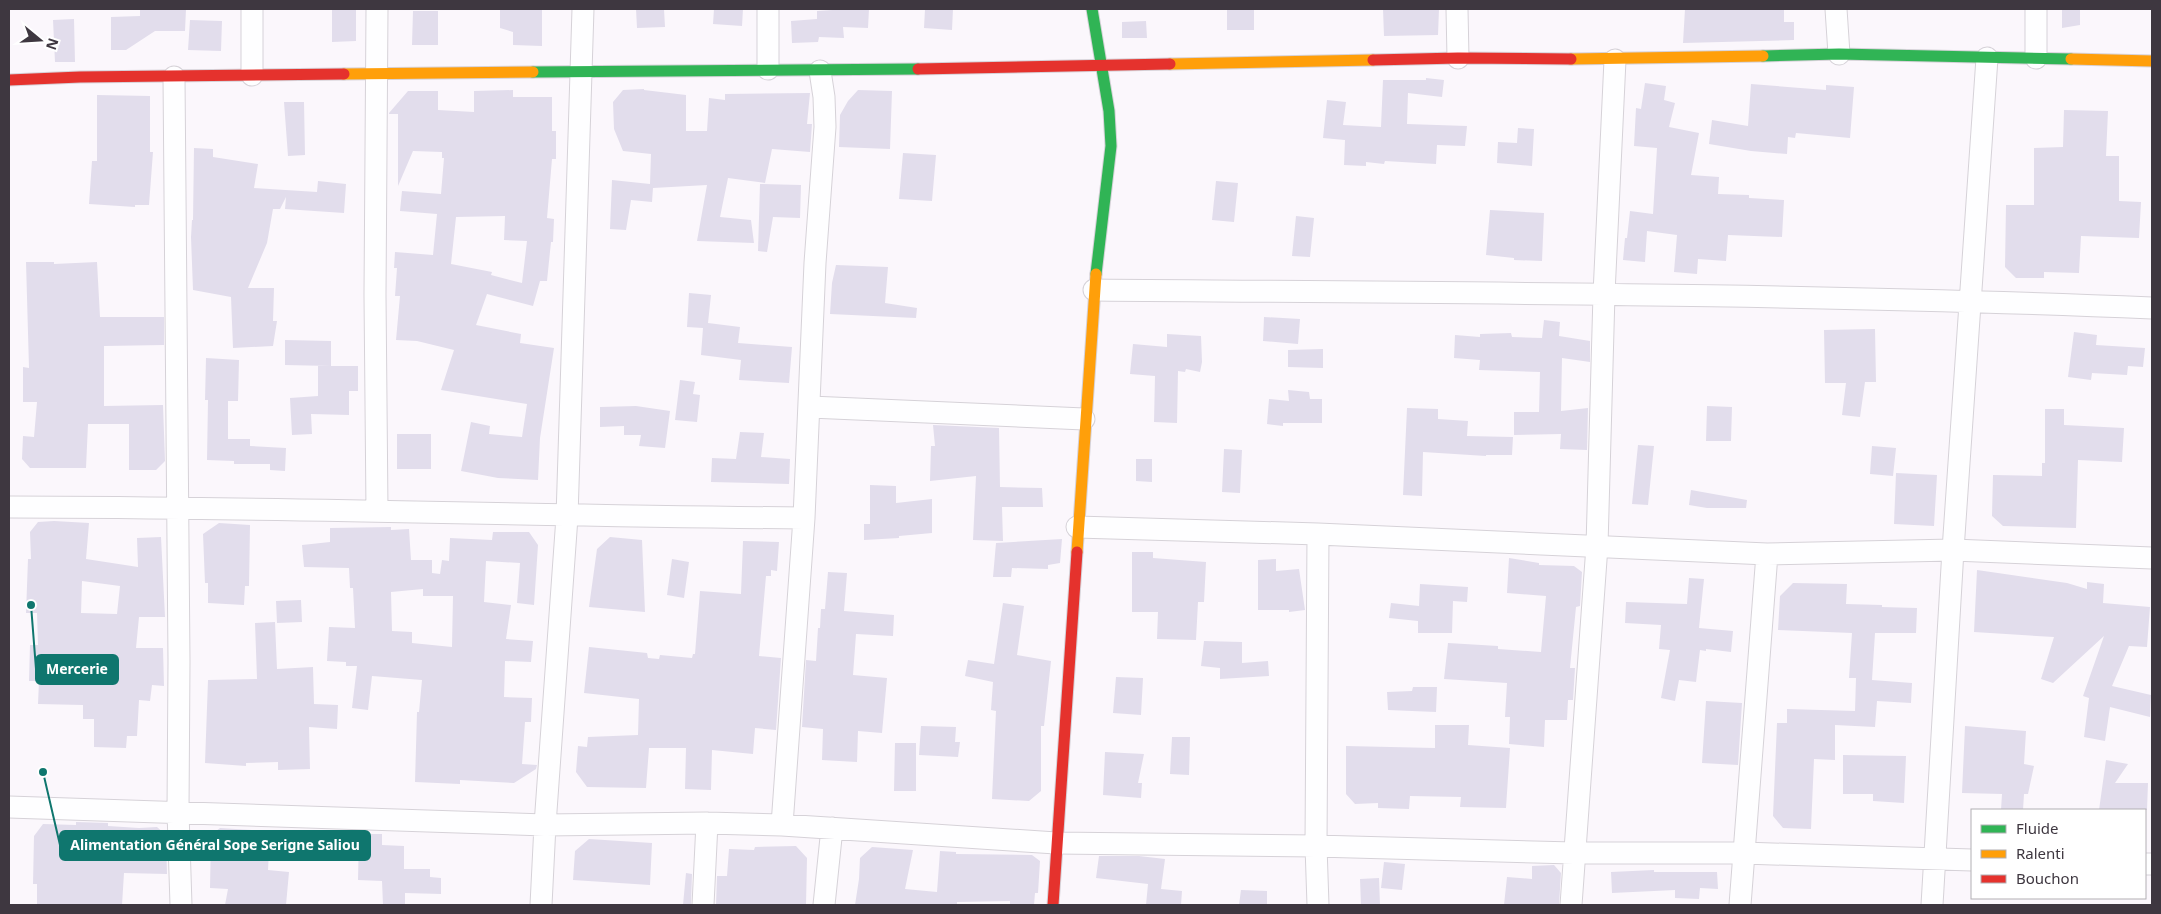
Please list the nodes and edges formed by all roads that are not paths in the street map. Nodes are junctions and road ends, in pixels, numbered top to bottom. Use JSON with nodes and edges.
{"nodes":[{"id":1,"x":252,"y":9,"type":"edge"},
{"id":2,"x":377,"y":9,"type":"edge"},
{"id":3,"x":583,"y":9,"type":"edge"},
{"id":4,"x":768,"y":9,"type":"edge"},
{"id":5,"x":1092,"y":9,"type":"edge"},
{"id":6,"x":1457,"y":9,"type":"edge"},
{"id":7,"x":1836,"y":9,"type":"edge"},
{"id":8,"x":2036,"y":9,"type":"edge"},
{"id":9,"x":1839,"y":54,"type":"junction"},
{"id":10,"x":1458,"y":58,"type":"junction"},
{"id":11,"x":1987,"y":58,"type":"junction"},
{"id":12,"x":2036,"y":58,"type":"junction"},
{"id":13,"x":1615,"y":60,"type":"junction"},
{"id":14,"x":2152,"y":61,"type":"edge"},
{"id":15,"x":1099,"y":64,"type":"junction"},
{"id":16,"x":768,"y":69,"type":"junction"},
{"id":17,"x":820,"y":71,"type":"junction"},
{"id":18,"x":375,"y":72,"type":"junction"},
{"id":19,"x":582,"y":72,"type":"junction"},
{"id":20,"x":252,"y":75,"type":"junction"},
{"id":21,"x":174,"y":77,"type":"junction"},
{"id":22,"x":9,"y":80,"type":"edge"},
{"id":23,"x":1094,"y":290,"type":"junction"},
{"id":24,"x":1604,"y":294,"type":"junction"},
{"id":25,"x":1971,"y":300,"type":"junction"},
{"id":26,"x":2152,"y":308,"type":"edge"},
{"id":27,"x":810,"y":407,"type":"junction"},
{"id":28,"x":1084,"y":420,"type":"junction"},
{"id":29,"x":9,"y":506,"type":"edge"},
{"id":30,"x":178,"y":507,"type":"junction"},
{"id":31,"x":378,"y":510,"type":"junction"},
{"id":32,"x":567,"y":517,"type":"junction"},
{"id":33,"x":804,"y":518,"type":"junction"},
{"id":34,"x":1077,"y":527,"type":"junction"},
{"id":35,"x":1318,"y":534,"type":"junction"},
{"id":36,"x":1597,"y":546,"type":"junction"},
{"id":37,"x":1953,"y":550,"type":"junction"},
{"id":38,"x":1767,"y":554,"type":"junction"},
{"id":39,"x":2152,"y":558,"type":"edge"},
{"id":40,"x":9,"y":808,"type":"edge"},
{"id":41,"x":178,"y":812,"type":"junction"},
{"id":42,"x":707,"y":823,"type":"junction"},
{"id":43,"x":545,"y":825,"type":"junction"},
{"id":44,"x":782,"y":825,"type":"junction"},
{"id":45,"x":832,"y":828,"type":"junction"},
{"id":46,"x":1056,"y":843,"type":"junction"},
{"id":47,"x":1316,"y":846,"type":"junction"},
{"id":48,"x":1574,"y":853,"type":"junction"},
{"id":49,"x":1743,"y":853,"type":"junction"},
{"id":50,"x":1934,"y":859,"type":"junction"},
{"id":51,"x":1971,"y":860,"type":"edge"},
{"id":52,"x":181,"y":905,"type":"edge"},
{"id":53,"x":541,"y":905,"type":"edge"},
{"id":54,"x":703,"y":905,"type":"edge"},
{"id":55,"x":824,"y":905,"type":"edge"},
{"id":56,"x":1052,"y":905,"type":"edge"},
{"id":57,"x":1318,"y":905,"type":"edge"},
{"id":58,"x":1571,"y":905,"type":"edge"},
{"id":59,"x":1740,"y":905,"type":"edge"},
{"id":60,"x":1932,"y":905,"type":"edge"}],
"edges":[{"from":1,"to":20,"type":"street"},
{"from":2,"to":18,"type":"street"},
{"from":3,"to":19,"type":"street"},
{"from":4,"to":16,"type":"street"},
{"from":5,"to":15,"type":"street"},
{"from":6,"to":10,"type":"street"},
{"from":7,"to":9,"type":"street"},
{"from":8,"to":12,"type":"street"},
{"from":9,"to":11,"type":"street"},
{"from":9,"to":13,"type":"street"},
{"from":10,"to":13,"type":"street"},
{"from":10,"to":15,"type":"street"},
{"from":11,"to":12,"type":"street"},
{"from":11,"to":25,"type":"street"},
{"from":12,"to":14,"type":"street"},
{"from":13,"to":24,"type":"street"},
{"from":15,"to":17,"type":"street"},
{"from":15,"to":23,"type":"street"},
{"from":16,"to":17,"type":"street"},
{"from":16,"to":19,"type":"street"},
{"from":17,"to":27,"type":"street"},
{"from":18,"to":19,"type":"street"},
{"from":18,"to":20,"type":"street"},
{"from":18,"to":31,"type":"street"},
{"from":19,"to":32,"type":"street"},
{"from":20,"to":21,"type":"street"},
{"from":21,"to":22,"type":"street"},
{"from":21,"to":30,"type":"street"},
{"from":23,"to":24,"type":"street"},
{"from":23,"to":28,"type":"street"},
{"from":24,"to":25,"type":"street"},
{"from":24,"to":36,"type":"street"},
{"from":25,"to":26,"type":"street"},
{"from":25,"to":37,"type":"street"},
{"from":27,"to":28,"type":"street"},
{"from":27,"to":33,"type":"street"},
{"from":28,"to":34,"type":"street"},
{"from":29,"to":30,"type":"street"},
{"from":30,"to":31,"type":"street"},
{"from":30,"to":41,"type":"street"},
{"from":31,"to":32,"type":"street"},
{"from":32,"to":33,"type":"street"},
{"from":32,"to":43,"type":"street"},
{"from":33,"to":44,"type":"street"},
{"from":34,"to":35,"type":"street"},
{"from":34,"to":46,"type":"street"},
{"from":35,"to":36,"type":"street"},
{"from":35,"to":47,"type":"street"},
{"from":36,"to":38,"type":"street"},
{"from":36,"to":48,"type":"street"},
{"from":37,"to":38,"type":"street"},
{"from":37,"to":39,"type":"street"},
{"from":37,"to":50,"type":"street"},
{"from":38,"to":49,"type":"street"},
{"from":40,"to":41,"type":"street"},
{"from":41,"to":43,"type":"street"},
{"from":41,"to":52,"type":"street"},
{"from":42,"to":43,"type":"street"},
{"from":42,"to":44,"type":"street"},
{"from":42,"to":54,"type":"street"},
{"from":43,"to":53,"type":"street"},
{"from":44,"to":45,"type":"street"},
{"from":45,"to":46,"type":"street"},
{"from":45,"to":55,"type":"street"},
{"from":46,"to":47,"type":"street"},
{"from":46,"to":56,"type":"street"},
{"from":47,"to":48,"type":"street"},
{"from":47,"to":57,"type":"street"},
{"from":48,"to":49,"type":"street"},
{"from":48,"to":58,"type":"street"},
{"from":49,"to":50,"type":"street"},
{"from":49,"to":59,"type":"street"},
{"from":50,"to":51,"type":"street"},
{"from":50,"to":60,"type":"street"}]}
